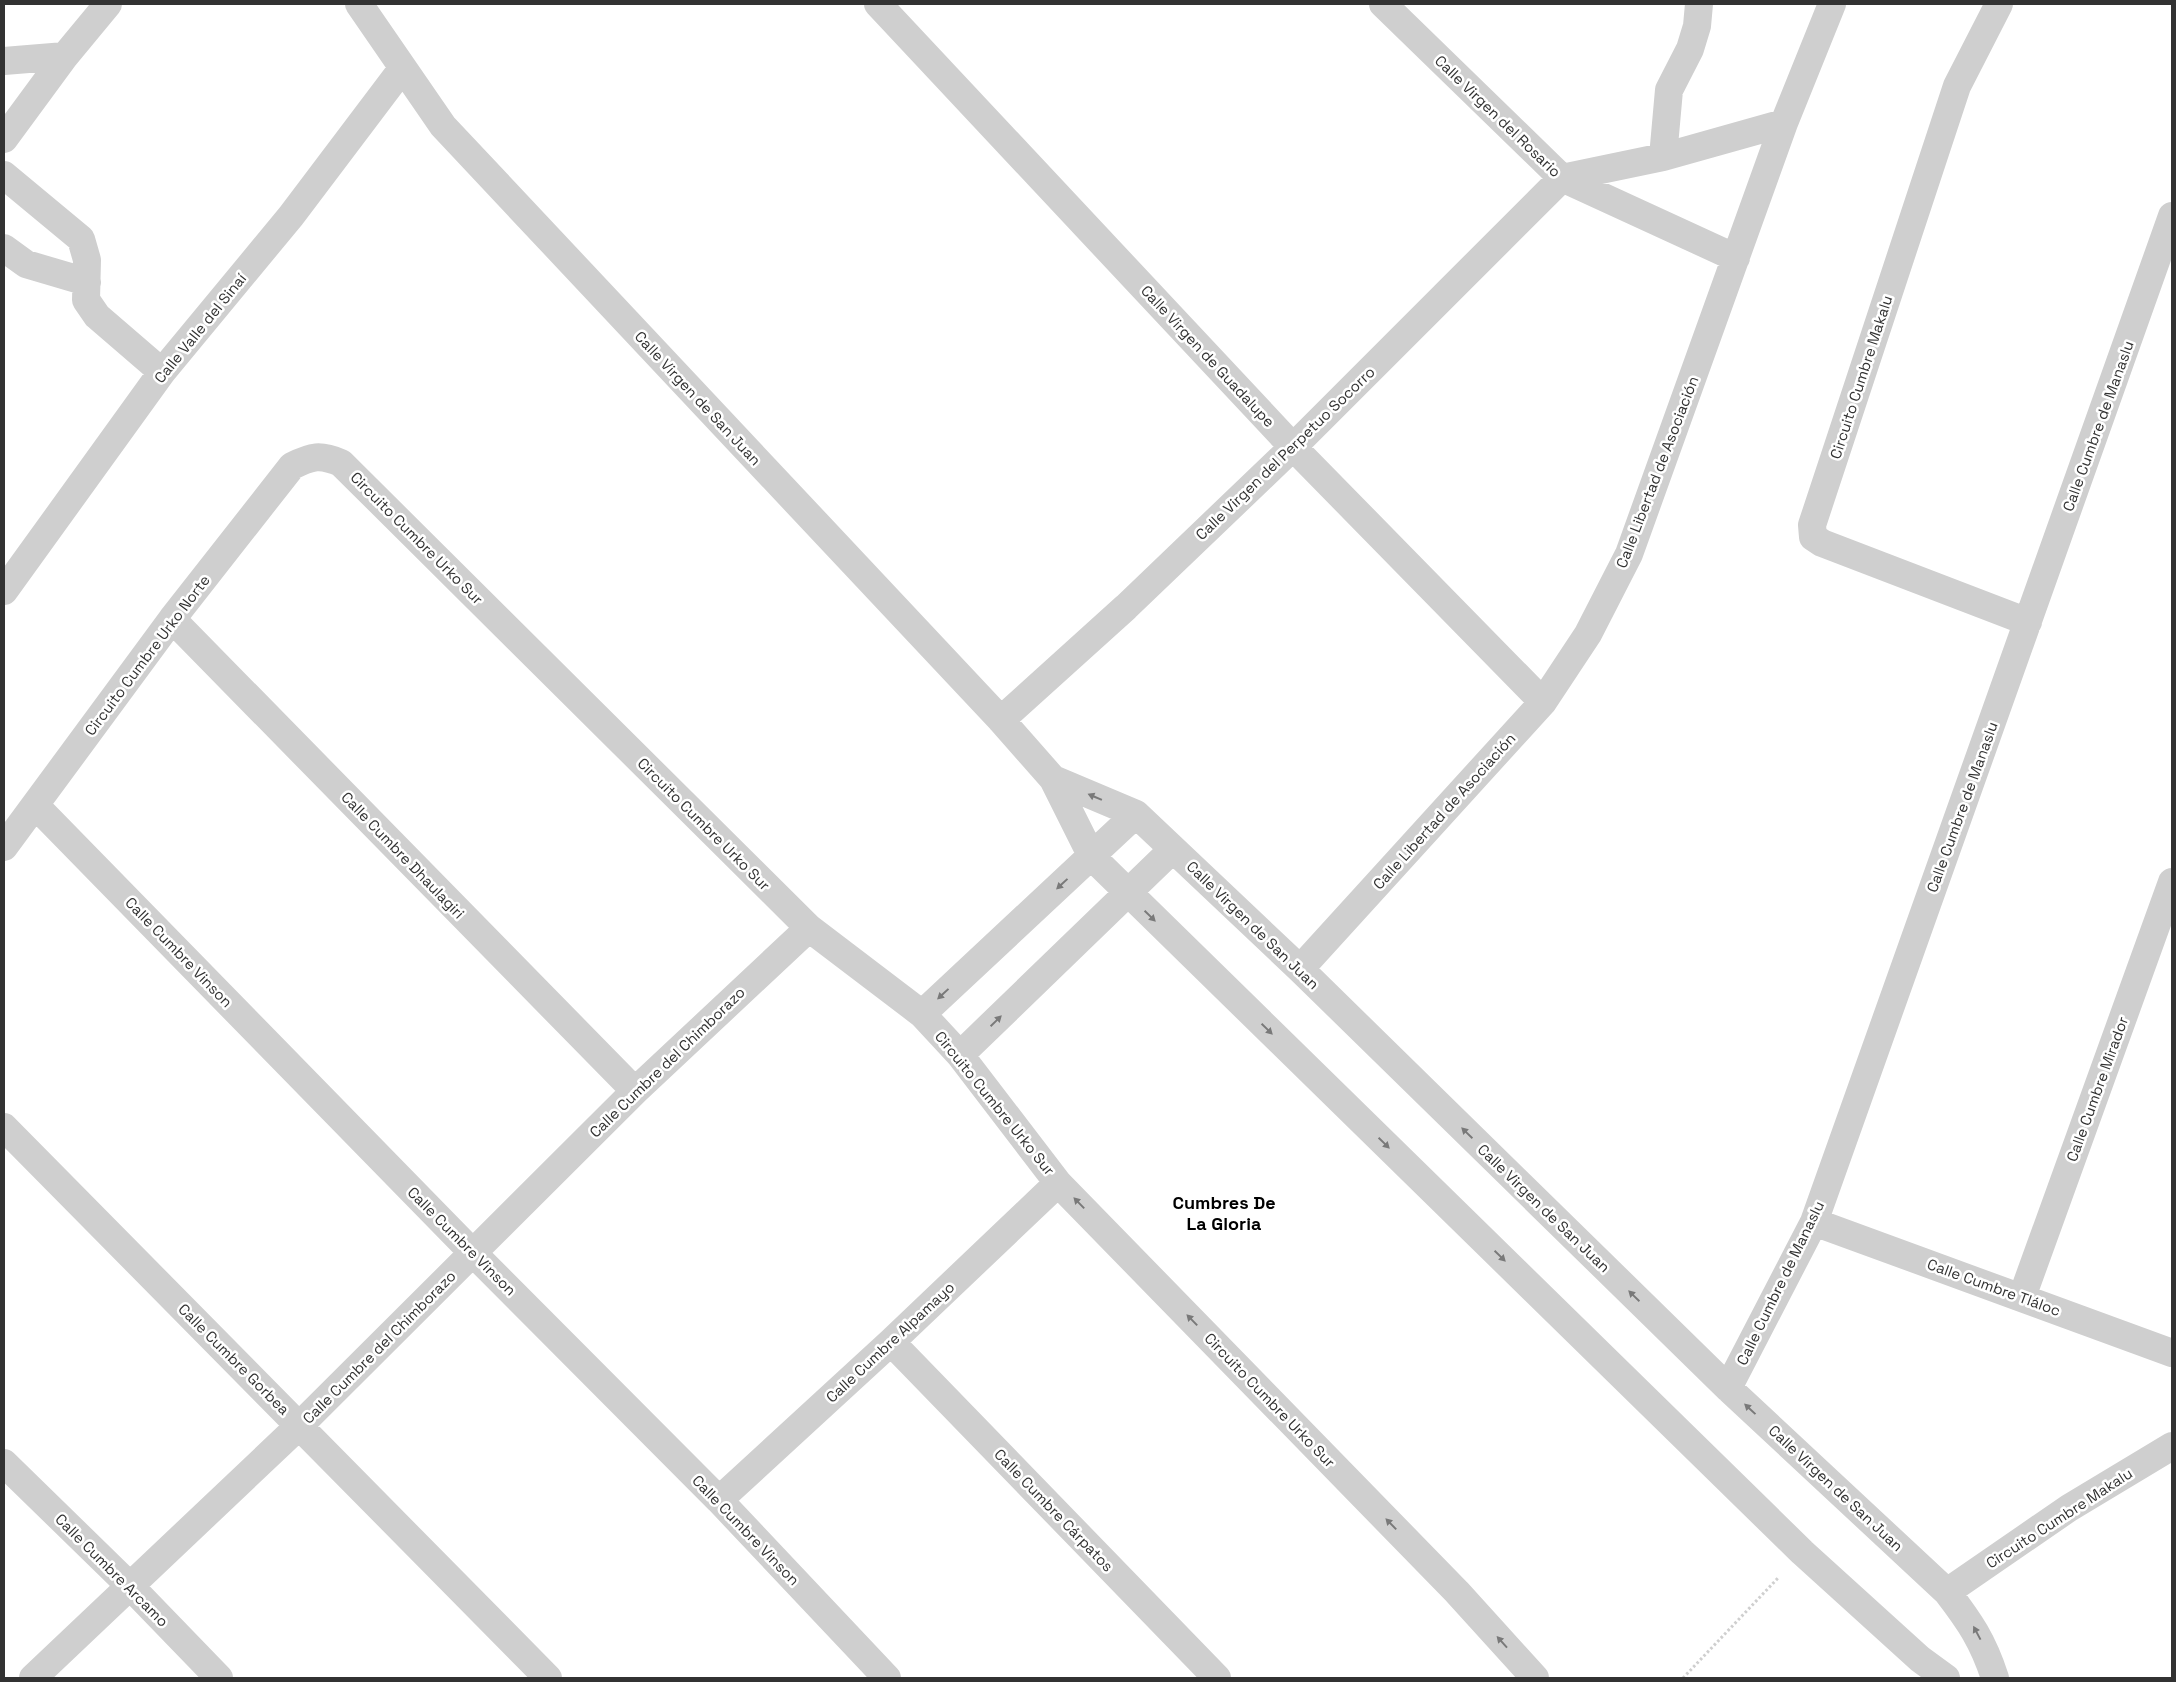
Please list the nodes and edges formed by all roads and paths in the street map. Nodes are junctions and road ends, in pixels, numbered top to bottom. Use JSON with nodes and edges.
{"nodes":[{"id":1,"x":108,"y":4,"type":"edge"},
{"id":2,"x":359,"y":4,"type":"edge"},
{"id":3,"x":878,"y":4,"type":"edge"},
{"id":4,"x":1383,"y":4,"type":"edge"},
{"id":5,"x":1699,"y":4,"type":"edge"},
{"id":6,"x":1832,"y":4,"type":"edge"},
{"id":7,"x":1999,"y":4,"type":"edge"},
{"id":8,"x":65,"y":56,"type":"junction"},
{"id":9,"x":4,"y":61,"type":"edge"},
{"id":10,"x":402,"y":70,"type":"junction"},
{"id":11,"x":1784,"y":123,"type":"junction"},
{"id":12,"x":4,"y":139,"type":"edge"},
{"id":13,"x":1663,"y":157,"type":"junction"},
{"id":14,"x":4,"y":175,"type":"edge"},
{"id":15,"x":1562,"y":178,"type":"junction"},
{"id":16,"x":2172,"y":216,"type":"edge"},
{"id":17,"x":4,"y":248,"type":"edge"},
{"id":18,"x":1736,"y":258,"type":"junction"},
{"id":19,"x":87,"y":282,"type":"junction"},
{"id":20,"x":162,"y":372,"type":"junction"},
{"id":21,"x":1293,"y":447,"type":"junction"},
{"id":22,"x":292,"y":466,"type":"joint"},
{"id":23,"x":4,"y":591,"type":"edge"},
{"id":24,"x":172,"y":619,"type":"junction"},
{"id":25,"x":2028,"y":622,"type":"junction"},
{"id":26,"x":1543,"y":702,"type":"junction"},
{"id":27,"x":1001,"y":720,"type":"junction"},
{"id":28,"x":1053,"y":779,"type":"junction"},
{"id":29,"x":36,"y":806,"type":"junction"},
{"id":30,"x":1136,"y":814,"type":"junction"},
{"id":31,"x":4,"y":846,"type":"edge"},
{"id":32,"x":1173,"y":849,"type":"junction"},
{"id":33,"x":1092,"y":857,"type":"junction"},
{"id":34,"x":2172,"y":882,"type":"edge"},
{"id":35,"x":1127,"y":894,"type":"junction"},
{"id":36,"x":809,"y":928,"type":"junction"},
{"id":37,"x":1300,"y":969,"type":"junction"},
{"id":38,"x":922,"y":1014,"type":"junction"},
{"id":39,"x":960,"y":1055,"type":"junction"},
{"id":40,"x":635,"y":1090,"type":"junction"},
{"id":41,"x":4,"y":1126,"type":"edge"},
{"id":42,"x":1058,"y":1182,"type":"junction"},
{"id":43,"x":1814,"y":1222,"type":"junction"},
{"id":44,"x":473,"y":1253,"type":"junction"},
{"id":45,"x":2022,"y":1297,"type":"junction"},
{"id":46,"x":891,"y":1342,"type":"junction"},
{"id":47,"x":2172,"y":1353,"type":"edge"},
{"id":48,"x":1728,"y":1388,"type":"junction"},
{"id":49,"x":300,"y":1425,"type":"junction"},
{"id":50,"x":2172,"y":1446,"type":"edge"},
{"id":51,"x":4,"y":1463,"type":"edge"},
{"id":52,"x":718,"y":1500,"type":"junction"},
{"id":53,"x":1802,"y":1552,"type":"junction"},
{"id":54,"x":130,"y":1586,"type":"junction"},
{"id":55,"x":1947,"y":1592,"type":"junction"},
{"id":56,"x":33,"y":1678,"type":"edge"},
{"id":57,"x":219,"y":1678,"type":"edge"},
{"id":58,"x":548,"y":1678,"type":"edge"},
{"id":59,"x":888,"y":1678,"type":"edge"},
{"id":60,"x":1217,"y":1678,"type":"edge"},
{"id":61,"x":1535,"y":1678,"type":"edge"},
{"id":62,"x":1683,"y":1678,"type":"edge"},
{"id":63,"x":1946,"y":1678,"type":"edge"},
{"id":64,"x":1995,"y":1678,"type":"edge"}],
"edges":[{"from":1,"to":8,"type":"street"},
{"from":2,"to":10,"type":"street","name":"Calle Virgen de San Juan"},
{"from":3,"to":21,"type":"street","name":"Calle Virgen de Guadalupe"},
{"from":4,"to":15,"type":"street","name":"Calle Virgen del Rosario"},
{"from":5,"to":13,"type":"street"},
{"from":6,"to":11,"type":"street","name":"Calle Libertad de Asociación"},
{"from":7,"to":25,"type":"street","name":"Circuito Cumbre Makalu"},
{"from":8,"to":9,"type":"street"},
{"from":8,"to":12,"type":"street"},
{"from":10,"to":20,"type":"street","name":"Calle Valle del Sinaí"},
{"from":10,"to":27,"type":"street","name":"Calle Virgen de San Juan"},
{"from":11,"to":13,"type":"street"},
{"from":11,"to":18,"type":"street","name":"Calle Libertad de Asociación"},
{"from":13,"to":15,"type":"street"},
{"from":14,"to":19,"type":"street"},
{"from":15,"to":18,"type":"street","name":"Calle Virgen del Rosario"},
{"from":15,"to":21,"type":"street","name":"Calle Virgen del Perpetuo Socorro"},
{"from":16,"to":25,"type":"street","name":"Calle Cumbre de Manaslu"},
{"from":17,"to":19,"type":"street"},
{"from":18,"to":26,"type":"street","name":"Calle Libertad de Asociación"},
{"from":19,"to":20,"type":"street"},
{"from":20,"to":23,"type":"street","name":"Calle Valle del Sinaí"},
{"from":21,"to":26,"type":"street","name":"Calle Virgen de Guadalupe"},
{"from":21,"to":27,"type":"street","name":"Calle Virgen del Perpetuo Socorro"},
{"from":22,"to":24,"type":"street","name":"Circuito Cumbre Urko Norte"},
{"from":22,"to":36,"type":"street","name":"Circuito Cumbre Urko Sur"},
{"from":24,"to":29,"type":"street","name":"Circuito Cumbre Urko Norte"},
{"from":24,"to":40,"type":"street","name":"Calle Cumbre Dhaulagiri"},
{"from":25,"to":43,"type":"street","name":"Calle Cumbre de Manaslu"},
{"from":26,"to":37,"type":"street","name":"Calle Libertad de Asociación"},
{"from":27,"to":28,"type":"street","name":"Calle Virgen de San Juan"},
{"from":30,"to":28,"type":"street","name":"Calle Virgen de San Juan","one_way":true},
{"from":28,"to":33,"type":"street","name":"Calle Virgen de San Juan"},
{"from":29,"to":31,"type":"street","name":"Circuito Cumbre Urko Norte"},
{"from":29,"to":44,"type":"street","name":"Calle Cumbre Vinson"},
{"from":30,"to":32,"type":"street","name":"Calle Virgen de San Juan"},
{"from":30,"to":33,"type":"street"},
{"from":32,"to":35,"type":"street"},
{"from":32,"to":37,"type":"street","name":"Calle Virgen de San Juan"},
{"from":33,"to":35,"type":"street","name":"Calle Virgen de San Juan"},
{"from":33,"to":38,"type":"street","one_way":true},
{"from":34,"to":45,"type":"street","name":"Calle Cumbre Mirador"},
{"from":39,"to":35,"type":"street","one_way":true},
{"from":35,"to":53,"type":"street","name":"Calle Virgen de San Juan","one_way":true},
{"from":36,"to":38,"type":"street","name":"Circuito Cumbre Urko Sur"},
{"from":36,"to":40,"type":"street","name":"Calle Cumbre del Chimborazo"},
{"from":48,"to":37,"type":"street","name":"Calle Virgen de San Juan","one_way":true},
{"from":38,"to":39,"type":"street","name":"Circuito Cumbre Urko Sur"},
{"from":39,"to":42,"type":"street","name":"Circuito Cumbre Urko Sur"},
{"from":40,"to":44,"type":"street","name":"Calle Cumbre del Chimborazo"},
{"from":41,"to":49,"type":"street","name":"Calle Cumbre Gorbea"},
{"from":42,"to":46,"type":"street","name":"Calle Cumbre Alpamayo"},
{"from":61,"to":42,"type":"street","name":"Circuito Cumbre Urko Sur","one_way":true},
{"from":43,"to":45,"type":"street","name":"Calle Cumbre Tláloc"},
{"from":43,"to":48,"type":"street","name":"Calle Cumbre de Manaslu"},
{"from":44,"to":49,"type":"street","name":"Calle Cumbre del Chimborazo"},
{"from":44,"to":52,"type":"street","name":"Calle Cumbre Vinson"},
{"from":45,"to":47,"type":"street","name":"Calle Cumbre Tláloc"},
{"from":46,"to":52,"type":"street","name":"Calle Cumbre Alpamayo"},
{"from":46,"to":60,"type":"street","name":"Calle Cumbre Cárpatos"},
{"from":55,"to":48,"type":"street","name":"Calle Virgen de San Juan","one_way":true},
{"from":49,"to":54,"type":"street","name":"Calle Cumbre del Chimborazo"},
{"from":49,"to":58,"type":"street","name":"Calle Cumbre Gorbea"},
{"from":50,"to":55,"type":"street","name":"Circuito Cumbre Makalu"},
{"from":51,"to":54,"type":"street","name":"Calle Cumbre Arcamo"},
{"from":52,"to":59,"type":"street","name":"Calle Cumbre Vinson"},
{"from":53,"to":62,"type":"path"},
{"from":53,"to":63,"type":"street","name":"Calle Virgen de San Juan"},
{"from":54,"to":56,"type":"street","name":"Calle Cumbre del Chimborazo"},
{"from":54,"to":57,"type":"street","name":"Calle Cumbre Arcamo"},
{"from":64,"to":55,"type":"street","name":"Calle Virgen de San Juan","one_way":true}]}
